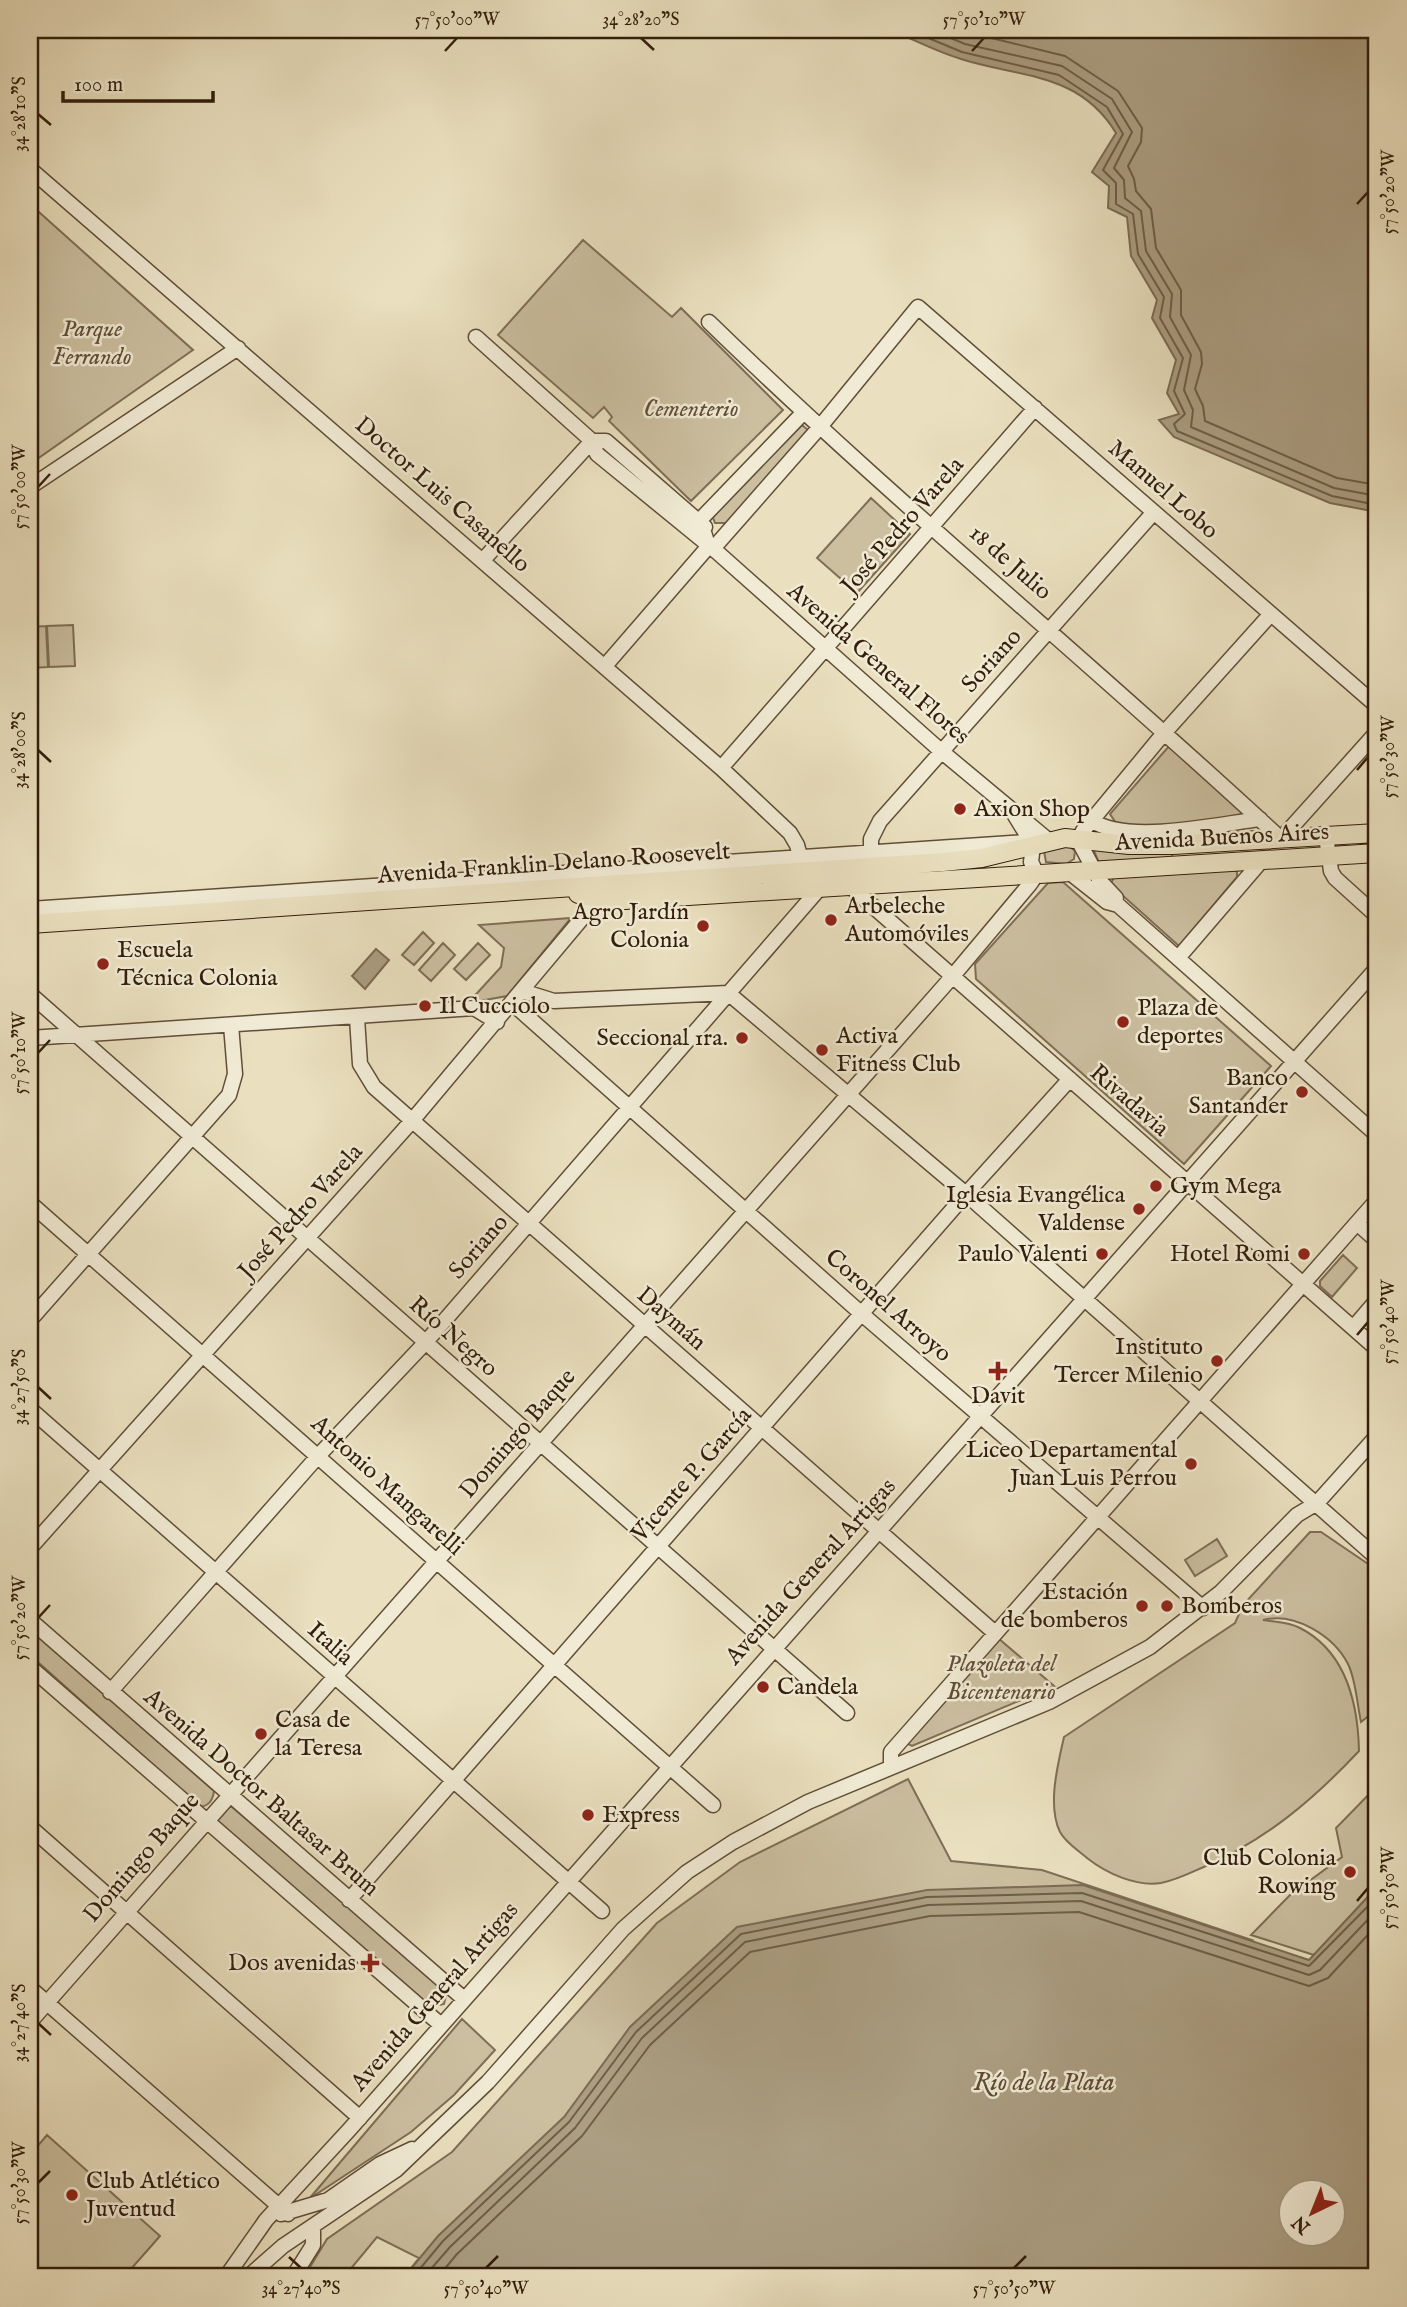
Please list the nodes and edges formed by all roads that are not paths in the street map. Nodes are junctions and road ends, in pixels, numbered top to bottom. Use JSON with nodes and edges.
{"nodes":[{"id":1,"x":30,"y":169,"type":"edge"},
{"id":2,"x":709,"y":322,"type":"dead end"},
{"id":3,"x":476,"y":337,"type":"dead end"},
{"id":4,"x":237,"y":348,"type":"junction"},
{"id":5,"x":1035,"y":408,"type":"junction"},
{"id":6,"x":803,"y":413,"type":"junction"},
{"id":7,"x":819,"y":428,"type":"junction"},
{"id":8,"x":592,"y":441,"type":"junction"},
{"id":9,"x":30,"y":487,"type":"edge"},
{"id":10,"x":1154,"y":512,"type":"junction"},
{"id":11,"x":700,"y":520,"type":"junction"},
{"id":12,"x":934,"y":527,"type":"junction"},
{"id":13,"x":714,"y":547,"type":"junction"},
{"id":14,"x":482,"y":560,"type":"junction"},
{"id":15,"x":1270,"y":615,"type":"junction"},
{"id":16,"x":1052,"y":630,"type":"junction"},
{"id":17,"x":825,"y":648,"type":"junction"},
{"id":18,"x":605,"y":666,"type":"junction"},
{"id":19,"x":1377,"y":706,"type":"edge"},
{"id":20,"x":1377,"y":732,"type":"edge"},
{"id":21,"x":1164,"y":733,"type":"junction"},
{"id":22,"x":941,"y":751,"type":"junction"},
{"id":23,"x":721,"y":768,"type":"junction"},
{"id":24,"x":1090,"y":819,"type":"junction"},
{"id":25,"x":1260,"y":819,"type":"junction"},
{"id":26,"x":1377,"y":833,"type":"edge"},
{"id":27,"x":1326,"y":836,"type":"junction"},
{"id":28,"x":1281,"y":839,"type":"junction"},
{"id":29,"x":1078,"y":840,"type":"junction"},
{"id":30,"x":1037,"y":842,"type":"junction"},
{"id":31,"x":1377,"y":853,"type":"edge"},
{"id":32,"x":1328,"y":856,"type":"junction"},
{"id":33,"x":1283,"y":858,"type":"junction"},
{"id":34,"x":1263,"y":859,"type":"junction"},
{"id":35,"x":871,"y":860,"type":"junction"},
{"id":36,"x":800,"y":867,"type":"junction"},
{"id":37,"x":1093,"y":870,"type":"junction"},
{"id":38,"x":1069,"y":872,"type":"junction"},
{"id":39,"x":1037,"y":874,"type":"junction"},
{"id":40,"x":873,"y":885,"type":"junction"},
{"id":41,"x":851,"y":887,"type":"junction"},
{"id":42,"x":607,"y":889,"type":"junction"},
{"id":43,"x":819,"y":889,"type":"junction"},
{"id":44,"x":797,"y":890,"type":"junction"},
{"id":45,"x":1118,"y":905,"type":"junction"},
{"id":46,"x":30,"y":909,"type":"edge"},
{"id":47,"x":140,"y":909,"type":"junction"},
{"id":48,"x":82,"y":913,"type":"junction"},
{"id":49,"x":1377,"y":916,"type":"edge"},
{"id":50,"x":30,"y":924,"type":"edge"},
{"id":51,"x":1178,"y":957,"type":"junction"},
{"id":52,"x":1377,"y":968,"type":"edge"},
{"id":53,"x":952,"y":977,"type":"junction"},
{"id":54,"x":729,"y":993,"type":"junction"},
{"id":55,"x":30,"y":994,"type":"edge"},
{"id":56,"x":517,"y":997,"type":"junction"},
{"id":57,"x":554,"y":1001,"type":"junction"},
{"id":58,"x":357,"y":1018,"type":"junction"},
{"id":59,"x":497,"y":1022,"type":"junction"},
{"id":60,"x":231,"y":1025,"type":"junction"},
{"id":61,"x":547,"y":1033,"type":"junction"},
{"id":62,"x":77,"y":1035,"type":"junction"},
{"id":63,"x":30,"y":1038,"type":"edge"},
{"id":64,"x":1294,"y":1061,"type":"junction"},
{"id":65,"x":1070,"y":1079,"type":"junction"},
{"id":66,"x":849,"y":1093,"type":"junction"},
{"id":67,"x":631,"y":1108,"type":"junction"},
{"id":68,"x":411,"y":1122,"type":"junction"},
{"id":69,"x":1377,"y":1135,"type":"edge"},
{"id":70,"x":192,"y":1137,"type":"junction"},
{"id":71,"x":1186,"y":1181,"type":"junction"},
{"id":72,"x":966,"y":1194,"type":"junction"},
{"id":73,"x":1377,"y":1200,"type":"edge"},
{"id":74,"x":30,"y":1203,"type":"edge"},
{"id":75,"x":744,"y":1211,"type":"junction"},
{"id":76,"x":1357,"y":1223,"type":"junction"},
{"id":77,"x":529,"y":1224,"type":"junction"},
{"id":78,"x":308,"y":1239,"type":"junction"},
{"id":79,"x":1377,"y":1241,"type":"edge"},
{"id":80,"x":89,"y":1253,"type":"junction"},
{"id":81,"x":1303,"y":1285,"type":"junction"},
{"id":82,"x":1083,"y":1297,"type":"junction"},
{"id":83,"x":1377,"y":1300,"type":"edge"},
{"id":84,"x":863,"y":1315,"type":"junction"},
{"id":85,"x":30,"y":1320,"type":"edge"},
{"id":86,"x":643,"y":1326,"type":"junction"},
{"id":87,"x":1353,"y":1328,"type":"junction"},
{"id":88,"x":425,"y":1343,"type":"junction"},
{"id":89,"x":1377,"y":1349,"type":"edge"},
{"id":90,"x":205,"y":1355,"type":"junction"},
{"id":91,"x":1201,"y":1401,"type":"junction"},
{"id":92,"x":30,"y":1409,"type":"edge"},
{"id":93,"x":980,"y":1416,"type":"junction"},
{"id":94,"x":763,"y":1429,"type":"junction"},
{"id":95,"x":1377,"y":1436,"type":"edge"},
{"id":96,"x":541,"y":1443,"type":"junction"},
{"id":97,"x":319,"y":1455,"type":"junction"},
{"id":98,"x":100,"y":1470,"type":"junction"},
{"id":99,"x":1317,"y":1503,"type":"junction"},
{"id":100,"x":1096,"y":1516,"type":"junction"},
{"id":101,"x":878,"y":1531,"type":"junction"},
{"id":102,"x":660,"y":1546,"type":"junction"},
{"id":103,"x":30,"y":1548,"type":"edge"},
{"id":104,"x":1377,"y":1558,"type":"edge"},
{"id":105,"x":437,"y":1560,"type":"junction"},
{"id":106,"x":216,"y":1572,"type":"junction"},
{"id":107,"x":1203,"y":1608,"type":"junction"},
{"id":108,"x":30,"y":1620,"type":"edge"},
{"id":109,"x":995,"y":1633,"type":"junction"},
{"id":110,"x":775,"y":1646,"type":"junction"},
{"id":111,"x":555,"y":1665,"type":"junction"},
{"id":112,"x":30,"y":1667,"type":"edge"},
{"id":113,"x":332,"y":1676,"type":"junction"},
{"id":114,"x":110,"y":1692,"type":"junction"},
{"id":115,"x":847,"y":1713,"type":"dead end"},
{"id":116,"x":891,"y":1766,"type":"junction"},
{"id":117,"x":669,"y":1767,"type":"junction"},
{"id":118,"x":454,"y":1780,"type":"junction"},
{"id":119,"x":228,"y":1794,"type":"junction"},
{"id":120,"x":713,"y":1805,"type":"dead end"},
{"id":121,"x":205,"y":1819,"type":"junction"},
{"id":122,"x":30,"y":1827,"type":"edge"},
{"id":123,"x":567,"y":1880,"type":"junction"},
{"id":124,"x":349,"y":1900,"type":"junction"},
{"id":125,"x":601,"y":1911,"type":"dead end"},
{"id":126,"x":125,"y":1912,"type":"junction"},
{"id":127,"x":30,"y":1988,"type":"edge"},
{"id":128,"x":464,"y":1998,"type":"junction"},
{"id":129,"x":47,"y":2003,"type":"junction"},
{"id":130,"x":30,"y":2022,"type":"edge"},
{"id":131,"x":440,"y":2025,"type":"junction"},
{"id":132,"x":360,"y":2118,"type":"junction"},
{"id":133,"x":423,"y":2144,"type":"junction"},
{"id":134,"x":283,"y":2210,"type":"junction"},
{"id":135,"x":263,"y":2223,"type":"junction"},
{"id":136,"x":313,"y":2226,"type":"junction"},
{"id":137,"x":283,"y":2246,"type":"junction"},
{"id":138,"x":226,"y":2277,"type":"edge"},
{"id":139,"x":248,"y":2277,"type":"edge"},
{"id":140,"x":293,"y":2277,"type":"edge"}],
"edges":[{"from":1,"to":4,"type":"street","name":"Doctor Luis Casanello"},
{"from":2,"to":6,"type":"street","name":"18 de Julio"},
{"from":3,"to":8,"type":"street","name":"Avenida General Flores"},
{"from":4,"to":9,"type":"street"},
{"from":4,"to":14,"type":"street","name":"Doctor Luis Casanello"},
{"from":5,"to":7,"type":"street","name":"Manuel Lobo"},
{"from":5,"to":10,"type":"street","name":"Manuel Lobo"},
{"from":5,"to":12,"type":"street","name":"José Pedro Varela"},
{"from":6,"to":7,"type":"street","name":"18 de Julio"},
{"from":6,"to":11,"type":"street"},
{"from":7,"to":12,"type":"street","name":"18 de Julio"},
{"from":7,"to":13,"type":"street"},
{"from":8,"to":11,"type":"street","name":"Avenida General Flores"},
{"from":8,"to":13,"type":"street","name":"Avenida General Flores"},
{"from":8,"to":14,"type":"street"},
{"from":10,"to":15,"type":"street","name":"Manuel Lobo"},
{"from":10,"to":16,"type":"street","name":"Soriano"},
{"from":11,"to":13,"type":"street"},
{"from":12,"to":16,"type":"street","name":"18 de Julio"},
{"from":12,"to":17,"type":"street","name":"José Pedro Varela"},
{"from":13,"to":17,"type":"street","name":"Avenida General Flores"},
{"from":13,"to":18,"type":"street"},
{"from":14,"to":18,"type":"street","name":"Doctor Luis Casanello"},
{"from":15,"to":19,"type":"street","name":"Manuel Lobo"},
{"from":15,"to":21,"type":"street"},
{"from":16,"to":21,"type":"street","name":"18 de Julio"},
{"from":16,"to":22,"type":"street","name":"Soriano"},
{"from":17,"to":22,"type":"street","name":"Avenida General Flores"},
{"from":17,"to":23,"type":"street","name":"José Pedro Varela"},
{"from":18,"to":23,"type":"street","name":"Doctor Luis Casanello"},
{"from":20,"to":28,"type":"street"},
{"from":21,"to":24,"type":"street"},
{"from":21,"to":25,"type":"street","name":"18 de Julio"},
{"from":22,"to":30,"type":"street","name":"Avenida General Flores"},
{"from":22,"to":35,"type":"street","name":"Soriano"},
{"from":23,"to":36,"type":"street","name":"Doctor Luis Casanello"},
{"from":24,"to":25,"type":"street"},
{"from":24,"to":29,"type":"street"},
{"from":25,"to":28,"type":"street","name":"18 de Julio"},
{"from":26,"to":27,"type":"main road","name":"Avenida Buenos Aires"},
{"from":27,"to":28,"type":"main road","name":"Avenida Buenos Aires"},
{"from":27,"to":32,"type":"street"},
{"from":28,"to":29,"type":"main road","name":"Avenida Buenos Aires"},
{"from":28,"to":33,"type":"street"},
{"from":29,"to":30,"type":"main road","name":"Avenida Franklin Delano Roosevelt"},
{"from":29,"to":37,"type":"street"},
{"from":30,"to":35,"type":"main road","name":"Avenida Franklin Delano Roosevelt"},
{"from":30,"to":39,"type":"street"},
{"from":31,"to":32,"type":"main road","name":"Avenida Buenos Aires"},
{"from":32,"to":33,"type":"main road","name":"Avenida Buenos Aires"},
{"from":32,"to":49,"type":"street"},
{"from":33,"to":34,"type":"main road","name":"Avenida Buenos Aires"},
{"from":34,"to":37,"type":"main road","name":"Avenida Buenos Aires"},
{"from":34,"to":51,"type":"street"},
{"from":35,"to":36,"type":"main road","name":"Avenida Franklin Delano Roosevelt"},
{"from":35,"to":40,"type":"street","name":"Soriano"},
{"from":36,"to":42,"type":"main road","name":"Avenida Franklin Delano Roosevelt"},
{"from":36,"to":44,"type":"street"},
{"from":37,"to":38,"type":"main road","name":"Avenida Buenos Aires"},
{"from":37,"to":45,"type":"street"},
{"from":38,"to":39,"type":"main road","name":"Avenida Franklin Delano Roosevelt"},
{"from":38,"to":45,"type":"street"},
{"from":39,"to":40,"type":"main road","name":"Avenida Franklin Delano Roosevelt"},
{"from":39,"to":53,"type":"street","name":"Domingo Baque"},
{"from":40,"to":41,"type":"main road","name":"Avenida Franklin Delano Roosevelt"},
{"from":41,"to":43,"type":"main road","name":"Avenida Franklin Delano Roosevelt"},
{"from":41,"to":53,"type":"street","name":"Rivadavia"},
{"from":42,"to":44,"type":"main road","name":"Avenida Franklin Delano Roosevelt"},
{"from":42,"to":47,"type":"street"},
{"from":42,"to":47,"type":"main road","name":"Avenida Franklin Delano Roosevelt"},
{"from":42,"to":56,"type":"street","name":"José Pedro Varela"},
{"from":43,"to":44,"type":"main road","name":"Avenida Franklin Delano Roosevelt"},
{"from":43,"to":54,"type":"street","name":"Soriano"},
{"from":45,"to":51,"type":"street"},
{"from":46,"to":48,"type":"street"},
{"from":47,"to":48,"type":"main road","name":"Avenida Franklin Delano Roosevelt"},
{"from":48,"to":50,"type":"main road","name":"Avenida Franklin Delano Roosevelt"},
{"from":51,"to":64,"type":"street"},
{"from":52,"to":64,"type":"street","name":"Avenida General Artigas"},
{"from":53,"to":65,"type":"street","name":"Rivadavia"},
{"from":53,"to":66,"type":"street","name":"Domingo Baque"},
{"from":54,"to":57,"type":"street"},
{"from":54,"to":66,"type":"street"},
{"from":54,"to":67,"type":"street","name":"Soriano"},
{"from":55,"to":62,"type":"street","name":"Río Negro"},
{"from":56,"to":57,"type":"street"},
{"from":56,"to":59,"type":"street","name":"José Pedro Varela"},
{"from":56,"to":61,"type":"street","name":"Coronel Arroyo"},
{"from":57,"to":61,"type":"street"},
{"from":58,"to":59,"type":"street"},
{"from":58,"to":60,"type":"street"},
{"from":58,"to":68,"type":"street","name":"Daymán"},
{"from":59,"to":68,"type":"street","name":"José Pedro Varela"},
{"from":60,"to":62,"type":"street"},
{"from":60,"to":70,"type":"street"},
{"from":61,"to":67,"type":"street","name":"Coronel Arroyo"},
{"from":62,"to":63,"type":"street"},
{"from":62,"to":70,"type":"street","name":"Río Negro"},
{"from":64,"to":69,"type":"street"},
{"from":64,"to":71,"type":"street","name":"Avenida General Artigas"},
{"from":65,"to":71,"type":"street","name":"Rivadavia"},
{"from":65,"to":72,"type":"street","name":"Vicente P. García"},
{"from":66,"to":72,"type":"street"},
{"from":66,"to":75,"type":"street","name":"Domingo Baque"},
{"from":67,"to":75,"type":"street","name":"Coronel Arroyo"},
{"from":67,"to":77,"type":"street","name":"Soriano"},
{"from":68,"to":77,"type":"street","name":"Daymán"},
{"from":68,"to":78,"type":"street","name":"José Pedro Varela"},
{"from":70,"to":78,"type":"street","name":"Río Negro"},
{"from":70,"to":80,"type":"street"},
{"from":71,"to":81,"type":"street","name":"Rivadavia"},
{"from":71,"to":82,"type":"street","name":"Avenida General Artigas"},
{"from":72,"to":82,"type":"street"},
{"from":72,"to":84,"type":"street","name":"Vicente P. García"},
{"from":73,"to":76,"type":"street"},
{"from":74,"to":80,"type":"street","name":"Antonio Mangarelli"},
{"from":75,"to":84,"type":"street","name":"Coronel Arroyo"},
{"from":75,"to":86,"type":"street","name":"Domingo Baque"},
{"from":76,"to":79,"type":"street"},
{"from":76,"to":81,"type":"street"},
{"from":77,"to":86,"type":"street","name":"Daymán"},
{"from":77,"to":88,"type":"street","name":"Soriano"},
{"from":78,"to":88,"type":"street","name":"Río Negro"},
{"from":78,"to":90,"type":"street","name":"José Pedro Varela"},
{"from":80,"to":85,"type":"street"},
{"from":80,"to":90,"type":"street","name":"Antonio Mangarelli"},
{"from":81,"to":87,"type":"street","name":"Rivadavia"},
{"from":81,"to":91,"type":"street"},
{"from":82,"to":91,"type":"street"},
{"from":82,"to":93,"type":"street","name":"Avenida General Artigas"},
{"from":83,"to":87,"type":"street"},
{"from":84,"to":93,"type":"street","name":"Coronel Arroyo"},
{"from":84,"to":94,"type":"street","name":"Vicente P. García"},
{"from":86,"to":94,"type":"street","name":"Daymán"},
{"from":86,"to":96,"type":"street","name":"Domingo Baque"},
{"from":87,"to":89,"type":"street","name":"Rivadavia"},
{"from":88,"to":96,"type":"street","name":"Río Negro"},
{"from":88,"to":97,"type":"street","name":"Soriano"},
{"from":90,"to":97,"type":"street","name":"Antonio Mangarelli"},
{"from":90,"to":98,"type":"street","name":"José Pedro Varela"},
{"from":91,"to":99,"type":"street"},
{"from":91,"to":100,"type":"street"},
{"from":92,"to":98,"type":"street","name":"Italia"},
{"from":93,"to":100,"type":"street","name":"Coronel Arroyo"},
{"from":93,"to":101,"type":"street","name":"Avenida General Artigas"},
{"from":94,"to":101,"type":"street","name":"Daymán"},
{"from":94,"to":102,"type":"street","name":"Vicente P. García"},
{"from":95,"to":99,"type":"street"},
{"from":96,"to":102,"type":"street","name":"Río Negro"},
{"from":96,"to":105,"type":"street","name":"Domingo Baque"},
{"from":97,"to":105,"type":"street","name":"Antonio Mangarelli"},
{"from":97,"to":106,"type":"street","name":"Soriano"},
{"from":98,"to":103,"type":"street","name":"José Pedro Varela"},
{"from":98,"to":106,"type":"street","name":"Italia"},
{"from":99,"to":104,"type":"street"},
{"from":99,"to":107,"type":"street"},
{"from":100,"to":107,"type":"street","name":"Coronel Arroyo"},
{"from":100,"to":109,"type":"street"},
{"from":101,"to":109,"type":"street","name":"Daymán"},
{"from":101,"to":110,"type":"street","name":"Avenida General Artigas"},
{"from":102,"to":110,"type":"street","name":"Río Negro"},
{"from":102,"to":111,"type":"street","name":"Vicente P. García"},
{"from":105,"to":111,"type":"street","name":"Antonio Mangarelli"},
{"from":105,"to":113,"type":"street","name":"Domingo Baque"},
{"from":106,"to":113,"type":"street","name":"Italia"},
{"from":106,"to":114,"type":"street","name":"Soriano"},
{"from":107,"to":116,"type":"street"},
{"from":108,"to":114,"type":"street","name":"Avenida Doctor Baltasar Brum"},
{"from":109,"to":116,"type":"street"},
{"from":110,"to":115,"type":"street","name":"Río Negro"},
{"from":110,"to":117,"type":"street","name":"Avenida General Artigas"},
{"from":111,"to":117,"type":"street","name":"Antonio Mangarelli"},
{"from":111,"to":118,"type":"street","name":"Vicente P. García"},
{"from":112,"to":121,"type":"street"},
{"from":113,"to":118,"type":"street","name":"Italia"},
{"from":113,"to":119,"type":"street","name":"Domingo Baque"},
{"from":114,"to":119,"type":"street","name":"Avenida Doctor Baltasar Brum"},
{"from":116,"to":133,"type":"street"},
{"from":117,"to":120,"type":"street","name":"Antonio Mangarelli"},
{"from":117,"to":123,"type":"street","name":"Avenida General Artigas"},
{"from":118,"to":123,"type":"street","name":"Italia"},
{"from":118,"to":124,"type":"street","name":"Vicente P. García"},
{"from":119,"to":121,"type":"street","name":"Domingo Baque"},
{"from":119,"to":124,"type":"street","name":"Avenida Doctor Baltasar Brum"},
{"from":121,"to":126,"type":"street","name":"Domingo Baque"},
{"from":121,"to":131,"type":"street"},
{"from":122,"to":126,"type":"street"},
{"from":123,"to":125,"type":"street","name":"Italia"},
{"from":123,"to":128,"type":"street","name":"Avenida General Artigas"},
{"from":124,"to":128,"type":"street","name":"Avenida Doctor Baltasar Brum"},
{"from":126,"to":129,"type":"street","name":"Domingo Baque"},
{"from":126,"to":132,"type":"street"},
{"from":127,"to":129,"type":"street"},
{"from":128,"to":131,"type":"street","name":"Avenida General Artigas"},
{"from":129,"to":130,"type":"street","name":"Domingo Baque"},
{"from":129,"to":134,"type":"street"},
{"from":131,"to":132,"type":"street","name":"Avenida General Artigas"},
{"from":132,"to":134,"type":"street","name":"Avenida General Artigas"},
{"from":133,"to":134,"type":"street"},
{"from":133,"to":136,"type":"street"},
{"from":134,"to":135,"type":"street"},
{"from":134,"to":137,"type":"street"},
{"from":135,"to":137,"type":"street"},
{"from":135,"to":138,"type":"street"},
{"from":136,"to":137,"type":"street"},
{"from":136,"to":140,"type":"street"},
{"from":137,"to":139,"type":"street"}]}
